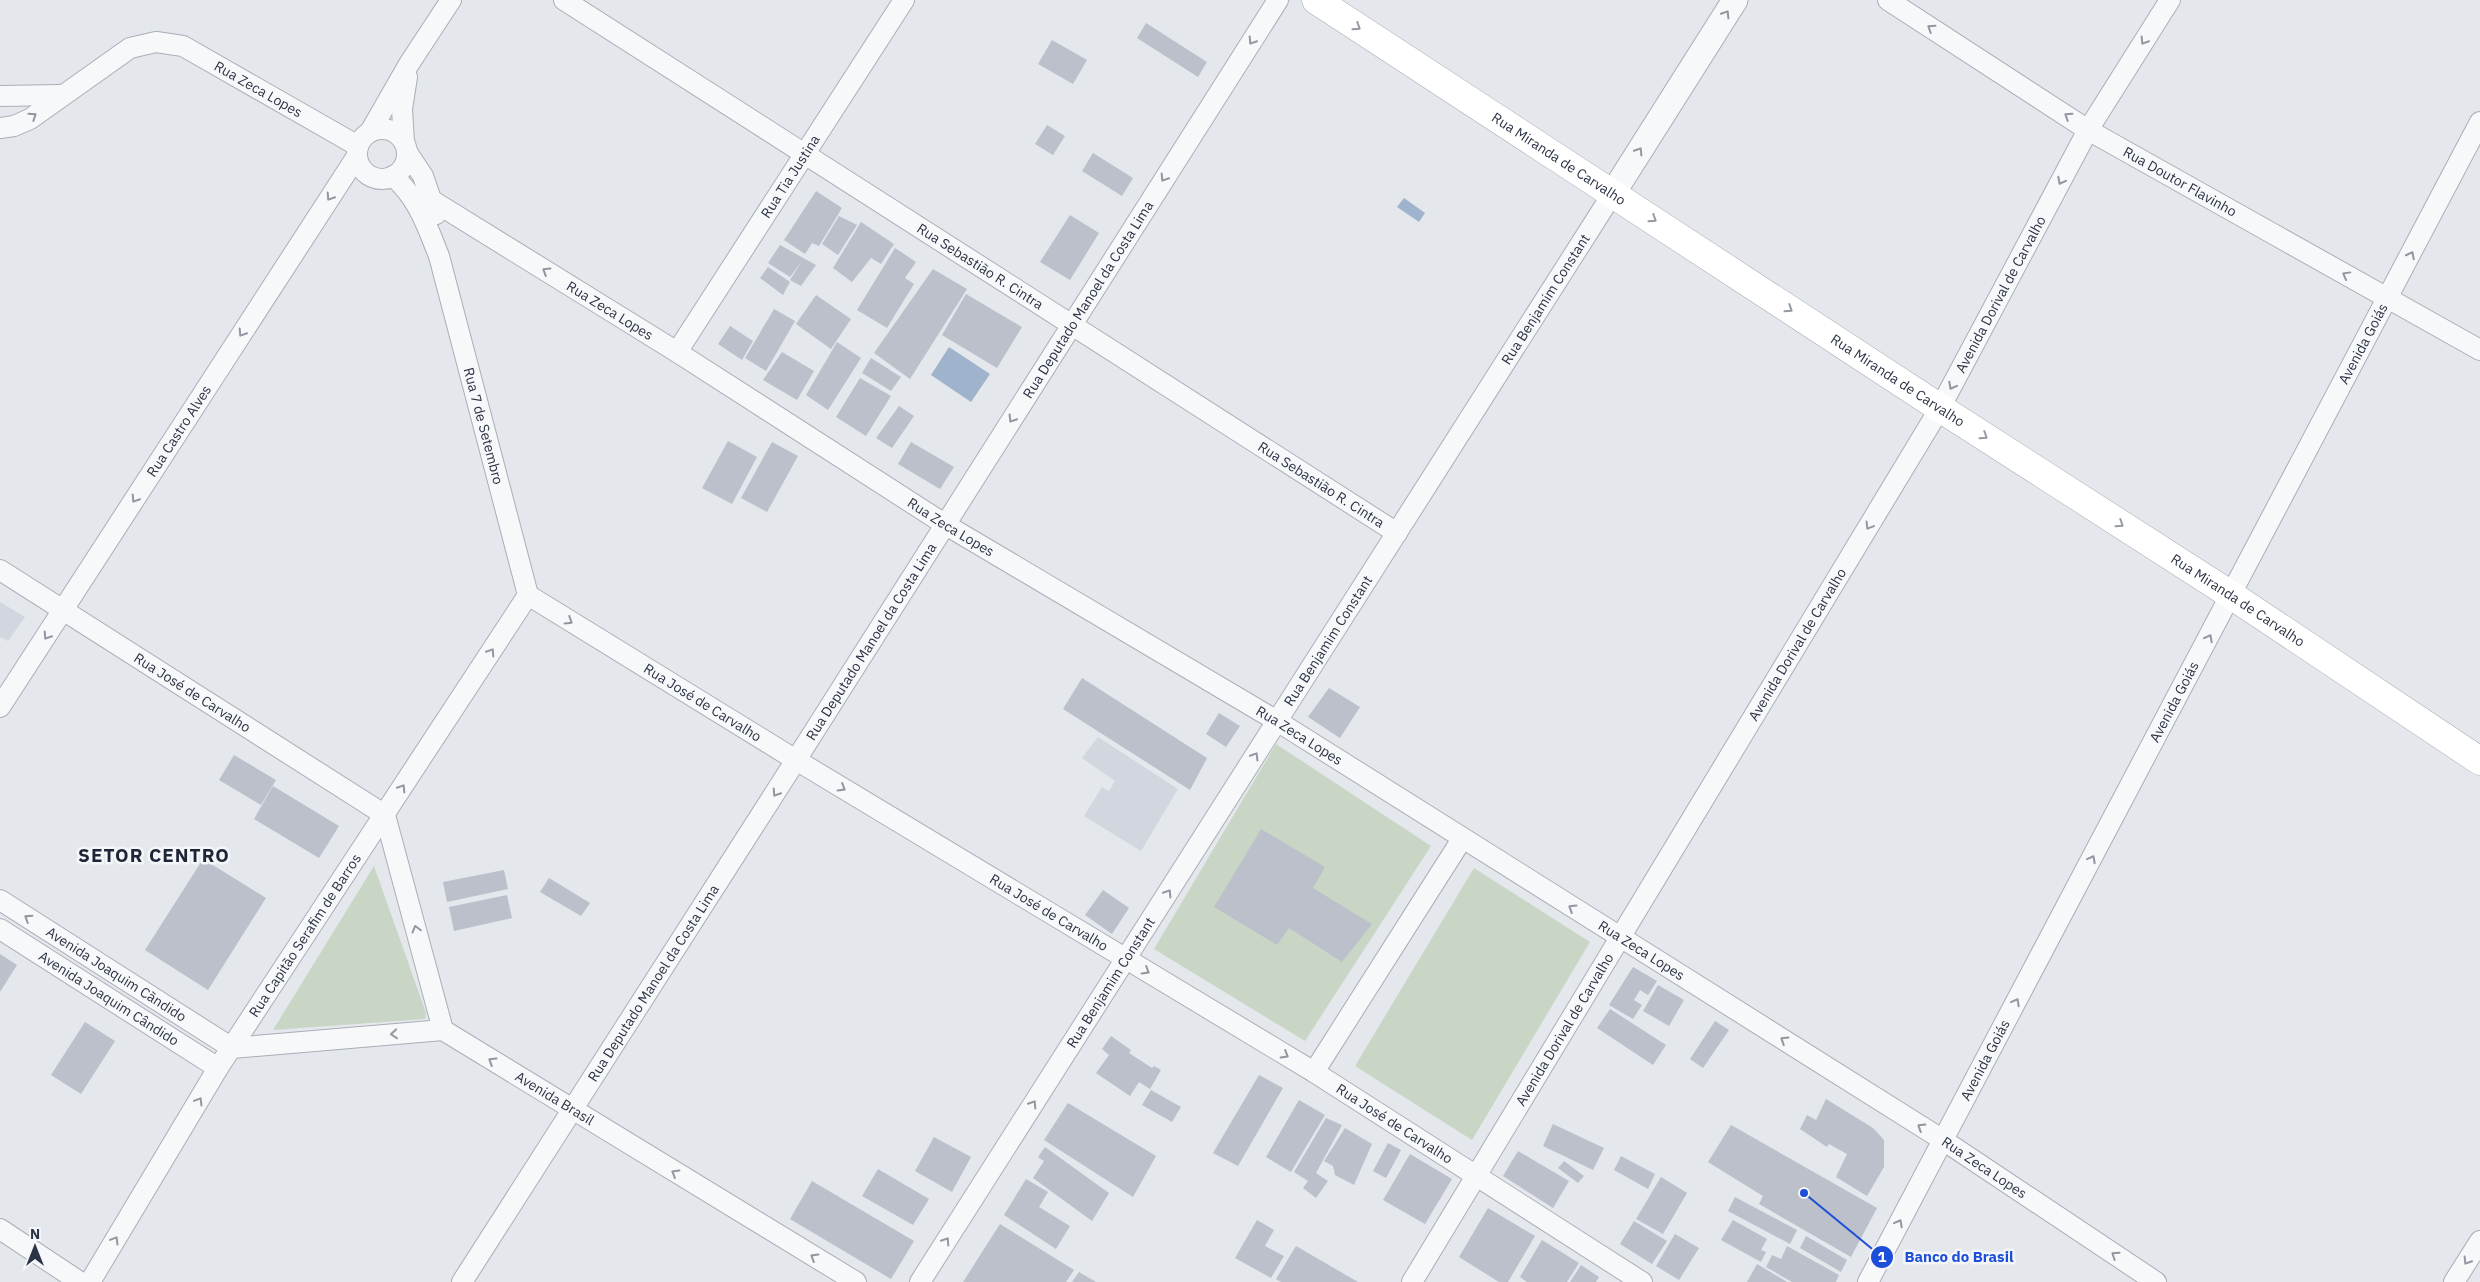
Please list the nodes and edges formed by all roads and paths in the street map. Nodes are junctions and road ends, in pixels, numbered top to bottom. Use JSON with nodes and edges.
{"nodes":[{"id":1,"x":451,"y":0,"type":"edge"},
{"id":2,"x":564,"y":0,"type":"edge"},
{"id":3,"x":904,"y":0,"type":"edge"},
{"id":4,"x":1278,"y":0,"type":"edge"},
{"id":5,"x":1316,"y":0,"type":"edge"},
{"id":6,"x":1735,"y":0,"type":"edge"},
{"id":7,"x":1888,"y":0,"type":"edge"},
{"id":8,"x":2170,"y":0,"type":"edge"},
{"id":9,"x":409,"y":64,"type":"junction"},
{"id":10,"x":61,"y":95,"type":"junction"},
{"id":11,"x":0,"y":96,"type":"edge"},
{"id":12,"x":2480,"y":122,"type":"edge"},
{"id":13,"x":0,"y":128,"type":"edge"},
{"id":14,"x":2088,"y":130,"type":"junction"},
{"id":15,"x":362,"y":145,"type":"junction"},
{"id":16,"x":406,"y":147,"type":"junction"},
{"id":17,"x":806,"y":154,"type":"junction"},
{"id":18,"x":393,"y":176,"type":"junction"},
{"id":19,"x":1613,"y":193,"type":"junction"},
{"id":20,"x":433,"y":201,"type":"junction"},
{"id":21,"x":440,"y":256,"type":"junction"},
{"id":22,"x":2388,"y":298,"type":"junction"},
{"id":23,"x":1072,"y":323,"type":"junction"},
{"id":24,"x":2480,"y":350,"type":"edge"},
{"id":25,"x":677,"y":352,"type":"junction"},
{"id":26,"x":1940,"y":408,"type":"junction"},
{"id":27,"x":946,"y":525,"type":"junction"},
{"id":28,"x":1397,"y":533,"type":"junction"},
{"id":29,"x":0,"y":570,"type":"edge"},
{"id":30,"x":528,"y":595,"type":"junction"},
{"id":31,"x":2231,"y":595,"type":"junction"},
{"id":32,"x":63,"y":610,"type":"junction"},
{"id":33,"x":0,"y":707,"type":"edge"},
{"id":34,"x":1277,"y":721,"type":"junction"},
{"id":35,"x":796,"y":760,"type":"junction"},
{"id":36,"x":2480,"y":761,"type":"edge"},
{"id":37,"x":385,"y":814,"type":"junction"},
{"id":38,"x":1462,"y":839,"type":"junction"},
{"id":39,"x":0,"y":900,"type":"edge"},
{"id":40,"x":0,"y":929,"type":"edge"},
{"id":41,"x":1621,"y":939,"type":"junction"},
{"id":42,"x":1126,"y":959,"type":"junction"},
{"id":43,"x":443,"y":1030,"type":"junction"},
{"id":44,"x":232,"y":1048,"type":"junction"},
{"id":45,"x":218,"y":1068,"type":"junction"},
{"id":46,"x":1314,"y":1072,"type":"junction"},
{"id":47,"x":572,"y":1110,"type":"junction"},
{"id":48,"x":1943,"y":1140,"type":"junction"},
{"id":49,"x":1476,"y":1175,"type":"junction"},
{"id":50,"x":0,"y":1229,"type":"edge"},
{"id":51,"x":2480,"y":1241,"type":"edge"},
{"id":52,"x":80,"y":1282,"type":"edge"},
{"id":53,"x":90,"y":1282,"type":"edge"},
{"id":54,"x":462,"y":1282,"type":"edge"},
{"id":55,"x":856,"y":1282,"type":"edge"},
{"id":56,"x":920,"y":1282,"type":"edge"},
{"id":57,"x":1412,"y":1282,"type":"edge"},
{"id":58,"x":1642,"y":1282,"type":"edge"},
{"id":59,"x":1868,"y":1282,"type":"edge"},
{"id":60,"x":2156,"y":1282,"type":"edge"},
{"id":61,"x":2454,"y":1282,"type":"edge"}],
"edges":[{"from":1,"to":9,"type":"street","name":"Rua Castro Alves"},
{"from":2,"to":17,"type":"street","name":"Rua Sebastião R. Cintra"},
{"from":3,"to":17,"type":"street","name":"Rua Tia Justina"},
{"from":4,"to":23,"type":"street","name":"Rua Deputado Manoel da Costa Lima","one_way":true},
{"from":5,"to":19,"type":"main road","name":"Rua Miranda de Carvalho","one_way":true},
{"from":19,"to":6,"type":"street","name":"Rua Benjamim Constant","one_way":true},
{"from":14,"to":7,"type":"street","name":"Rua Doutor Flavinho","one_way":true},
{"from":8,"to":14,"type":"street","name":"Avenida Dorival de Carvalho","one_way":true},
{"from":9,"to":15,"type":"street","name":"Rua Castro Alves"},
{"from":9,"to":16,"type":"street","name":"Rua Castro Alves"},
{"from":10,"to":11,"type":"street"},
{"from":13,"to":10,"type":"street","one_way":true},
{"from":10,"to":15,"type":"street","name":"Rua Zeca Lopes"},
{"from":22,"to":12,"type":"street","name":"Avenida Goiás","one_way":true},
{"from":22,"to":14,"type":"street","name":"Rua Doutor Flavinho","one_way":true},
{"from":14,"to":26,"type":"street","name":"Avenida Dorival de Carvalho","one_way":true},
{"from":15,"to":16,"type":"street"},
{"from":15,"to":18,"type":"street"},
{"from":15,"to":32,"type":"street","name":"Rua Castro Alves","one_way":true},
{"from":16,"to":18,"type":"street"},
{"from":16,"to":20,"type":"street","name":"Rua 7 de Setembro"},
{"from":17,"to":23,"type":"street","name":"Rua Sebastião R. Cintra"},
{"from":17,"to":25,"type":"street","name":"Rua Tia Justina"},
{"from":18,"to":21,"type":"street","name":"Rua 7 de Setembro"},
{"from":19,"to":26,"type":"main road","name":"Rua Miranda de Carvalho","one_way":true},
{"from":19,"to":28,"type":"street","name":"Rua Benjamim Constant"},
{"from":20,"to":21,"type":"street","name":"Rua 7 de Setembro"},
{"from":25,"to":20,"type":"street","name":"Rua Zeca Lopes","one_way":true},
{"from":21,"to":30,"type":"street","name":"Rua 7 de Setembro"},
{"from":22,"to":24,"type":"street","name":"Rua Doutor Flavinho"},
{"from":22,"to":31,"type":"street","name":"Avenida Goiás"},
{"from":23,"to":27,"type":"street","name":"Rua Deputado Manoel da Costa Lima","one_way":true},
{"from":23,"to":28,"type":"street","name":"Rua Sebastião R. Cintra"},
{"from":25,"to":27,"type":"street","name":"Rua Zeca Lopes"},
{"from":26,"to":31,"type":"main road","name":"Rua Miranda de Carvalho","one_way":true},
{"from":26,"to":41,"type":"street","name":"Avenida Dorival de Carvalho","one_way":true},
{"from":27,"to":34,"type":"street","name":"Rua Zeca Lopes"},
{"from":27,"to":35,"type":"street","name":"Rua Deputado Manoel da Costa Lima"},
{"from":28,"to":34,"type":"street","name":"Rua Benjamim Constant"},
{"from":29,"to":32,"type":"street","name":"Rua José de Carvalho"},
{"from":30,"to":35,"type":"street","name":"Rua José de Carvalho","one_way":true},
{"from":37,"to":30,"type":"street","name":"Rua Capitão Serafim de Barros","one_way":true},
{"from":31,"to":36,"type":"main road","name":"Rua Miranda de Carvalho"},
{"from":48,"to":31,"type":"street","name":"Avenida Goiás","one_way":true},
{"from":32,"to":33,"type":"street","name":"Rua Castro Alves","one_way":true},
{"from":32,"to":37,"type":"street","name":"Rua José de Carvalho"},
{"from":34,"to":38,"type":"street","name":"Rua Zeca Lopes"},
{"from":42,"to":34,"type":"street","name":"Rua Benjamim Constant","one_way":true},
{"from":35,"to":42,"type":"street","name":"Rua José de Carvalho","one_way":true},
{"from":35,"to":47,"type":"street","name":"Rua Deputado Manoel da Costa Lima","one_way":true},
{"from":43,"to":37,"type":"street","one_way":true},
{"from":37,"to":44,"type":"street","name":"Rua Capitão Serafim de Barros"},
{"from":41,"to":38,"type":"street","name":"Rua Zeca Lopes","one_way":true},
{"from":38,"to":46,"type":"street"},
{"from":44,"to":39,"type":"street","name":"Avenida Joaquim Cãndido","one_way":true},
{"from":40,"to":45,"type":"street","name":"Avenida Joaquim Cândido"},
{"from":48,"to":41,"type":"street","name":"Rua Zeca Lopes","one_way":true},
{"from":41,"to":49,"type":"street","name":"Avenida Dorival de Carvalho"},
{"from":42,"to":46,"type":"street","name":"Rua José de Carvalho","one_way":true},
{"from":56,"to":42,"type":"street","name":"Rua Benjamim Constant","one_way":true},
{"from":43,"to":44,"type":"street","one_way":true},
{"from":47,"to":43,"type":"street","name":"Avenida Brasil","one_way":true},
{"from":44,"to":45,"type":"street","name":"Rua Capitão Serafim de Barros"},
{"from":53,"to":45,"type":"street","name":"Rua Capitão Serafim de Barros","one_way":true},
{"from":46,"to":49,"type":"street","name":"Rua José de Carvalho"},
{"from":47,"to":54,"type":"street","name":"Rua Deputado Manoel da Costa Lima"},
{"from":55,"to":47,"type":"street","name":"Avenida Brasil","one_way":true},
{"from":59,"to":48,"type":"street","name":"Avenida Goiás","one_way":true},
{"from":60,"to":48,"type":"street","name":"Rua Zeca Lopes","one_way":true},
{"from":49,"to":57,"type":"street","name":"Avenida Dorival de Carvalho"},
{"from":49,"to":58,"type":"street","name":"Rua José de Carvalho"},
{"from":50,"to":52,"type":"street"},
{"from":51,"to":61,"type":"street","one_way":true}]}
